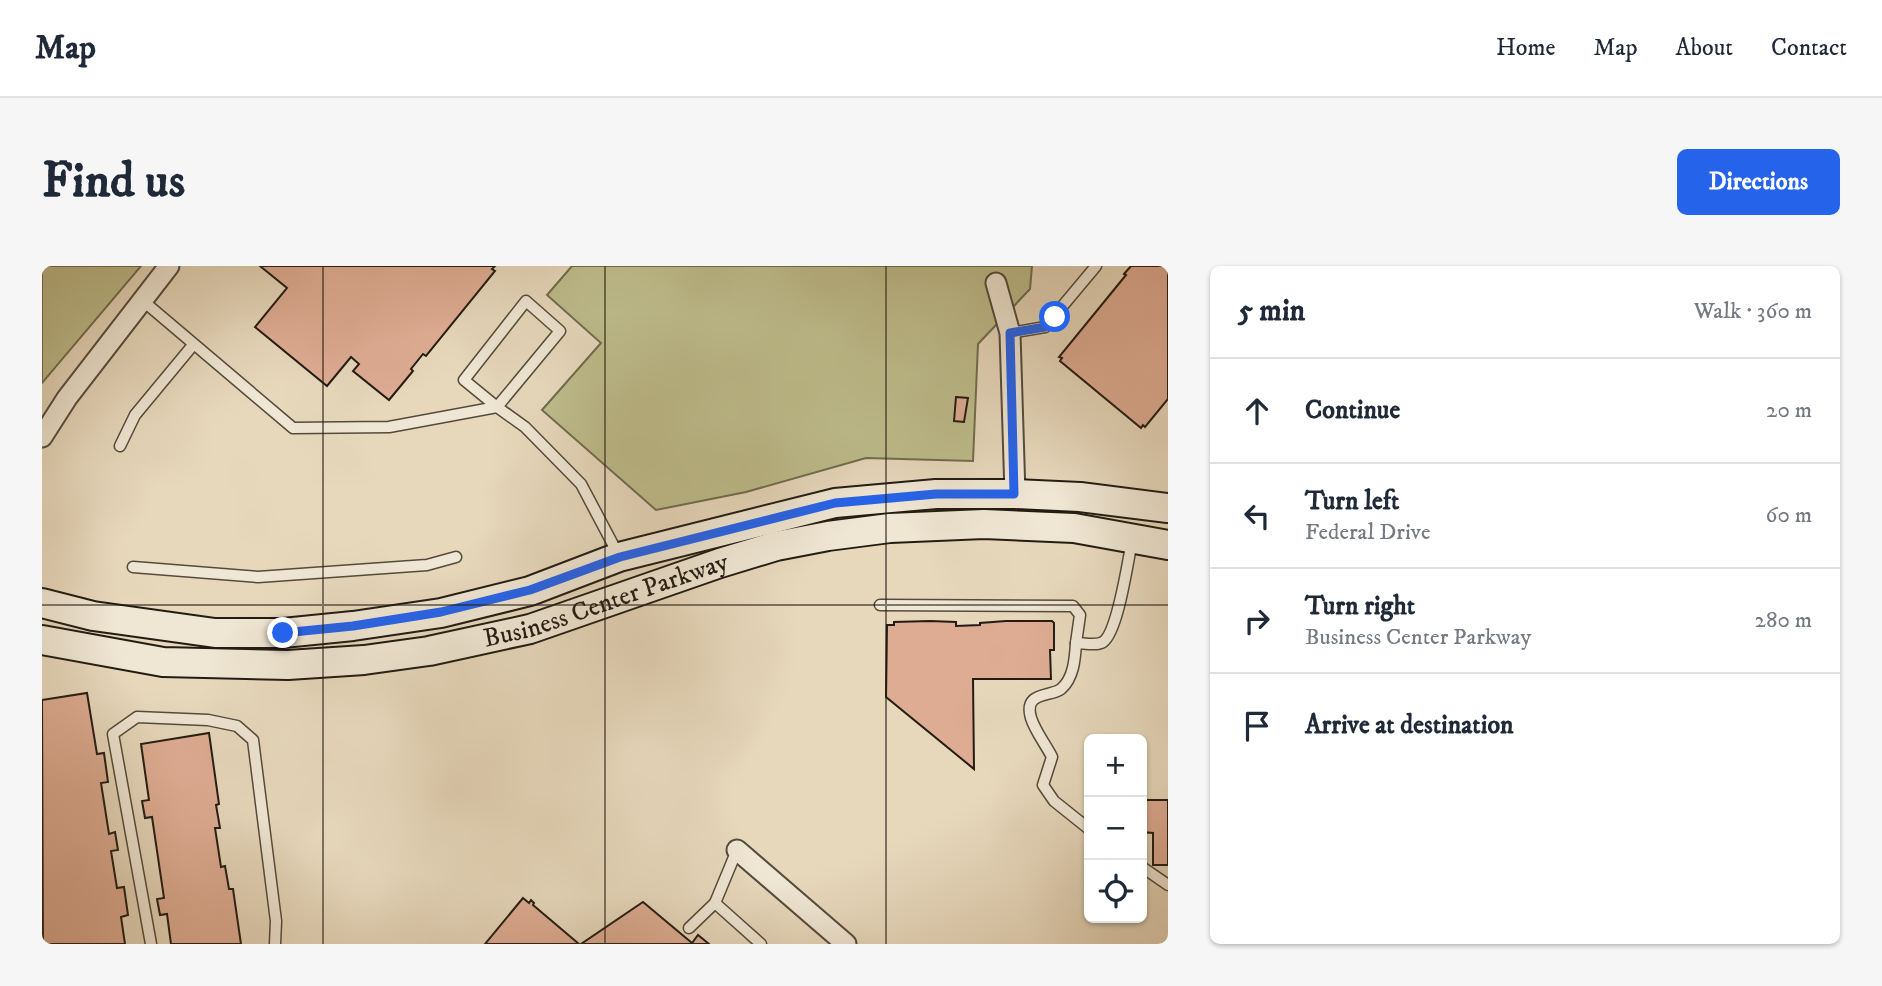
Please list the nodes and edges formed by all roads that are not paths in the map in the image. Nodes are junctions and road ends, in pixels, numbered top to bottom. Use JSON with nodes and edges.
{"nodes":[{"id":1,"x":169,"y":266,"type":"edge"},
{"id":2,"x":1097,"y":266,"type":"edge"},
{"id":3,"x":996,"y":283,"type":"dead end"},
{"id":4,"x":141,"y":300,"type":"junction"},
{"id":5,"x":1010,"y":333,"type":"junction"},
{"id":6,"x":193,"y":345,"type":"junction"},
{"id":7,"x":497,"y":407,"type":"junction"},
{"id":8,"x":42,"y":437,"type":"edge"},
{"id":9,"x":120,"y":446,"type":"dead end"},
{"id":10,"x":1014,"y":494,"type":"junction"},
{"id":11,"x":1168,"y":508,"type":"edge"},
{"id":12,"x":1132,"y":539,"type":"junction"},
{"id":13,"x":1168,"y":545,"type":"edge"},
{"id":14,"x":456,"y":557,"type":"dead end"},
{"id":15,"x":620,"y":557,"type":"junction"},
{"id":16,"x":133,"y":567,"type":"dead end"},
{"id":17,"x":42,"y":603,"type":"edge"},
{"id":18,"x":880,"y":606,"type":"dead end"},
{"id":19,"x":42,"y":639,"type":"edge"},
{"id":20,"x":1076,"y":643,"type":"junction"},
{"id":21,"x":1084,"y":825,"type":"edge"},
{"id":22,"x":737,"y":850,"type":"joint"},
{"id":23,"x":1147,"y":870,"type":"edge"},
{"id":24,"x":1168,"y":885,"type":"edge"},
{"id":25,"x":715,"y":903,"type":"junction"},
{"id":26,"x":689,"y":928,"type":"dead end"},
{"id":27,"x":151,"y":944,"type":"edge"},
{"id":28,"x":275,"y":944,"type":"edge"},
{"id":29,"x":761,"y":944,"type":"edge"},
{"id":30,"x":846,"y":944,"type":"edge"}],
"edges":[{"from":1,"to":4,"type":"street"},
{"from":2,"to":5,"type":"lane"},
{"from":3,"to":5,"type":"street"},
{"from":4,"to":6,"type":"lane"},
{"from":4,"to":8,"type":"street"},
{"from":5,"to":10,"type":"street"},
{"from":6,"to":7,"type":"lane"},
{"from":6,"to":9,"type":"lane"},
{"from":7,"to":7,"type":"lane"},
{"from":7,"to":15,"type":"lane"},
{"from":10,"to":11,"type":"main road","name":"Business Center Parkway"},
{"from":10,"to":15,"type":"main road","name":"Business Center Parkway"},
{"from":12,"to":13,"type":"main road","name":"Business Center Parkway"},
{"from":12,"to":19,"type":"main road","name":"Business Center Parkway"},
{"from":12,"to":20,"type":"lane"},
{"from":14,"to":16,"type":"lane"},
{"from":15,"to":17,"type":"main road","name":"Business Center Parkway"},
{"from":18,"to":20,"type":"lane"},
{"from":20,"to":21,"type":"lane"},
{"from":22,"to":25,"type":"lane"},
{"from":22,"to":30,"type":"street"},
{"from":23,"to":24,"type":"lane"},
{"from":25,"to":26,"type":"lane"},
{"from":25,"to":29,"type":"lane"},
{"from":27,"to":28,"type":"lane"}]}
